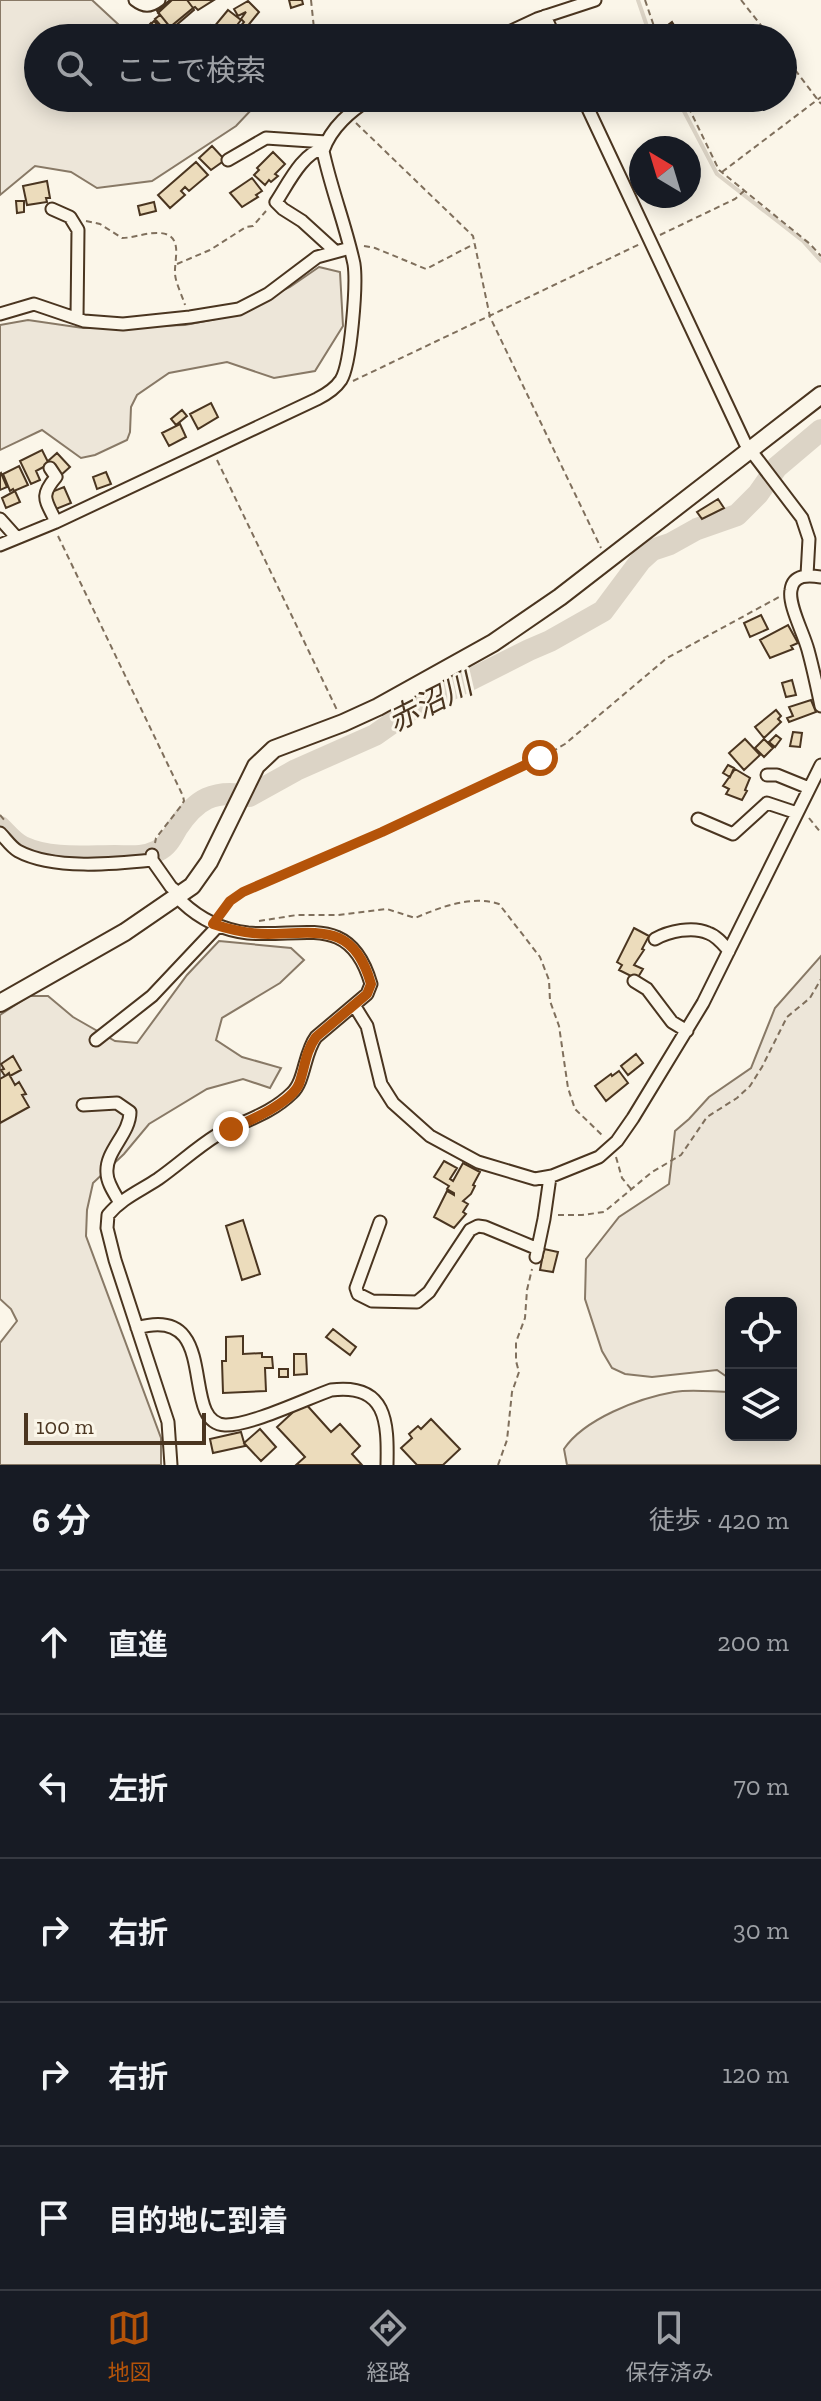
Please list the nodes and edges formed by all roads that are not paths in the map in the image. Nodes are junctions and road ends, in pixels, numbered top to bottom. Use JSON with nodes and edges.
{"nodes":[{"id":1,"x":135,"y":0,"type":"edge"},
{"id":2,"x":159,"y":0,"type":"edge"},
{"id":3,"x":553,"y":0,"type":"edge"},
{"id":4,"x":595,"y":0,"type":"edge"},
{"id":5,"x":551,"y":14,"type":"junction"},
{"id":6,"x":528,"y":24,"type":"edge"},
{"id":7,"x":553,"y":24,"type":"edge"},
{"id":8,"x":351,"y":112,"type":"edge"},
{"id":9,"x":590,"y":112,"type":"edge"},
{"id":10,"x":325,"y":145,"type":"junction"},
{"id":11,"x":228,"y":160,"type":"dead end"},
{"id":12,"x":52,"y":209,"type":"dead end"},
{"id":13,"x":350,"y":248,"type":"junction"},
{"id":14,"x":335,"y":251,"type":"junction"},
{"id":15,"x":0,"y":314,"type":"edge"},
{"id":16,"x":77,"y":318,"type":"junction"},
{"id":17,"x":821,"y":395,"type":"edge"},
{"id":18,"x":750,"y":452,"type":"junction"},
{"id":19,"x":50,"y":468,"type":"dead end"},
{"id":20,"x":0,"y":519,"type":"edge"},
{"id":21,"x":54,"y":523,"type":"junction"},
{"id":22,"x":17,"y":538,"type":"junction"},
{"id":23,"x":0,"y":545,"type":"edge"},
{"id":24,"x":807,"y":575,"type":"junction"},
{"id":25,"x":821,"y":577,"type":"edge"},
{"id":26,"x":821,"y":706,"type":"edge"},
{"id":27,"x":821,"y":765,"type":"edge"},
{"id":28,"x":767,"y":775,"type":"dead end"},
{"id":29,"x":809,"y":788,"type":"junction"},
{"id":30,"x":798,"y":810,"type":"junction"},
{"id":31,"x":698,"y":819,"type":"dead end"},
{"id":32,"x":0,"y":833,"type":"edge"},
{"id":33,"x":181,"y":895,"type":"junction"},
{"id":34,"x":216,"y":925,"type":"junction"},
{"id":35,"x":655,"y":939,"type":"dead end"},
{"id":36,"x":729,"y":951,"type":"junction"},
{"id":37,"x":634,"y":981,"type":"dead end"},
{"id":38,"x":0,"y":1003,"type":"edge"},
{"id":39,"x":354,"y":1005,"type":"junction"},
{"id":40,"x":687,"y":1031,"type":"junction"},
{"id":41,"x":96,"y":1040,"type":"dead end"},
{"id":42,"x":83,"y":1105,"type":"dead end"},
{"id":43,"x":550,"y":1177,"type":"junction"},
{"id":44,"x":120,"y":1203,"type":"junction"},
{"id":45,"x":380,"y":1222,"type":"dead end"},
{"id":46,"x":137,"y":1328,"type":"junction"},
{"id":47,"x":171,"y":1465,"type":"edge"},
{"id":48,"x":387,"y":1465,"type":"edge"}],
"edges":[{"from":1,"to":2,"type":"street"},
{"from":3,"to":5,"type":"street"},
{"from":4,"to":5,"type":"street"},
{"from":5,"to":6,"type":"street"},
{"from":5,"to":7,"type":"street"},
{"from":8,"to":10,"type":"street"},
{"from":9,"to":18,"type":"street"},
{"from":10,"to":11,"type":"street"},
{"from":10,"to":13,"type":"street"},
{"from":10,"to":14,"type":"street"},
{"from":12,"to":16,"type":"street"},
{"from":13,"to":14,"type":"street"},
{"from":13,"to":21,"type":"street"},
{"from":14,"to":16,"type":"street"},
{"from":15,"to":16,"type":"street"},
{"from":17,"to":18,"type":"street"},
{"from":18,"to":24,"type":"street"},
{"from":18,"to":33,"type":"street"},
{"from":19,"to":21,"type":"street"},
{"from":20,"to":22,"type":"street"},
{"from":21,"to":22,"type":"street"},
{"from":22,"to":23,"type":"street"},
{"from":24,"to":25,"type":"street"},
{"from":24,"to":26,"type":"street"},
{"from":27,"to":29,"type":"street"},
{"from":28,"to":29,"type":"street"},
{"from":29,"to":30,"type":"street"},
{"from":30,"to":31,"type":"street"},
{"from":30,"to":36,"type":"street"},
{"from":32,"to":33,"type":"street"},
{"from":33,"to":34,"type":"street"},
{"from":33,"to":38,"type":"street"},
{"from":34,"to":39,"type":"street"},
{"from":34,"to":41,"type":"street"},
{"from":35,"to":36,"type":"street"},
{"from":36,"to":40,"type":"street"},
{"from":37,"to":40,"type":"street"},
{"from":39,"to":43,"type":"street"},
{"from":39,"to":44,"type":"street"},
{"from":40,"to":43,"type":"street"},
{"from":42,"to":44,"type":"street"},
{"from":43,"to":45,"type":"street"},
{"from":44,"to":46,"type":"street"},
{"from":46,"to":47,"type":"street"},
{"from":46,"to":48,"type":"street"}]}
